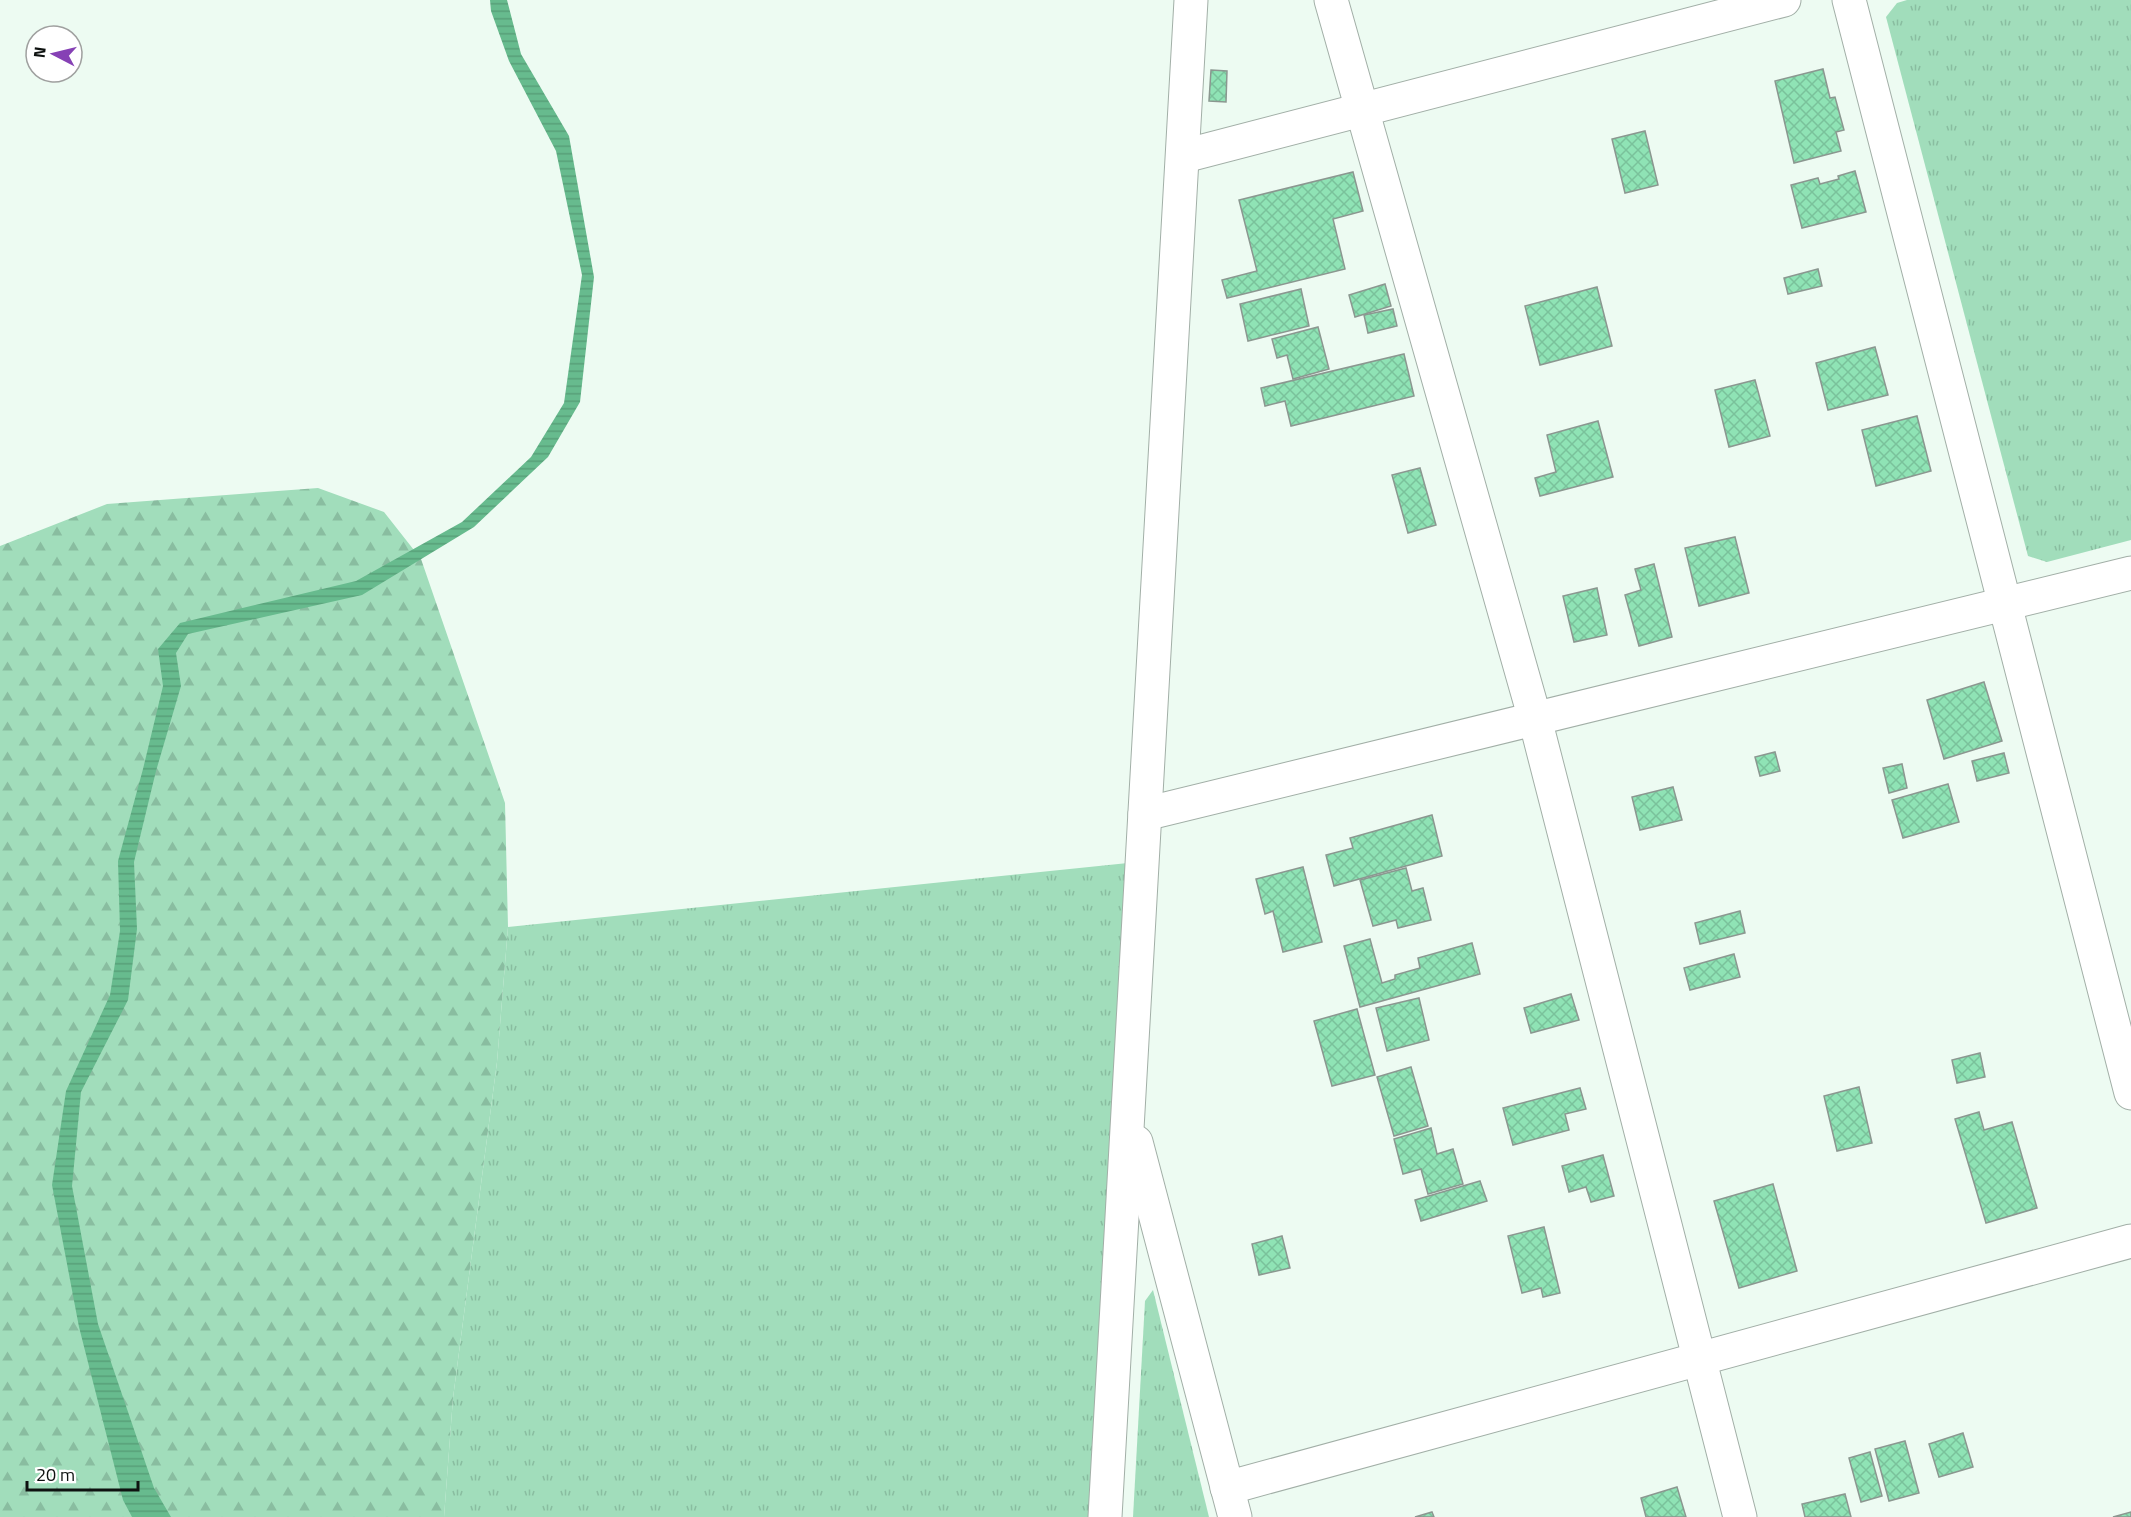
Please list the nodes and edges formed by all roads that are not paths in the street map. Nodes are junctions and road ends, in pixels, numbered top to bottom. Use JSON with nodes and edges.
{"nodes":[{"id":1,"x":1191,"y":0,"type":"edge"},
{"id":2,"x":1330,"y":0,"type":"edge"},
{"id":3,"x":1784,"y":0,"type":"edge"},
{"id":4,"x":1849,"y":0,"type":"edge"},
{"id":5,"x":1362,"y":110,"type":"junction"},
{"id":6,"x":1184,"y":156,"type":"junction"},
{"id":7,"x":2131,"y":573,"type":"edge"},
{"id":8,"x":2005,"y":603,"type":"junction"},
{"id":9,"x":1535,"y":718,"type":"junction"},
{"id":10,"x":1145,"y":814,"type":"junction"},
{"id":11,"x":2131,"y":1093,"type":"edge"},
{"id":12,"x":1129,"y":1113,"type":"junction"},
{"id":13,"x":2131,"y":1241,"type":"edge"},
{"id":14,"x":1699,"y":1359,"type":"junction"},
{"id":15,"x":1231,"y":1502,"type":"edge"},
{"id":16,"x":1105,"y":1517,"type":"edge"},
{"id":17,"x":1740,"y":1517,"type":"edge"}],
"edges":[{"from":1,"to":6,"type":"street"},
{"from":2,"to":5,"type":"street"},
{"from":3,"to":5,"type":"street"},
{"from":4,"to":8,"type":"street"},
{"from":5,"to":6,"type":"street"},
{"from":5,"to":9,"type":"street"},
{"from":6,"to":10,"type":"street"},
{"from":7,"to":8,"type":"street"},
{"from":8,"to":9,"type":"street"},
{"from":8,"to":11,"type":"street"},
{"from":9,"to":10,"type":"street"},
{"from":9,"to":14,"type":"street"},
{"from":10,"to":12,"type":"street"},
{"from":12,"to":15,"type":"street"},
{"from":12,"to":16,"type":"street"},
{"from":13,"to":14,"type":"street"},
{"from":14,"to":15,"type":"street"},
{"from":14,"to":17,"type":"street"}]}
